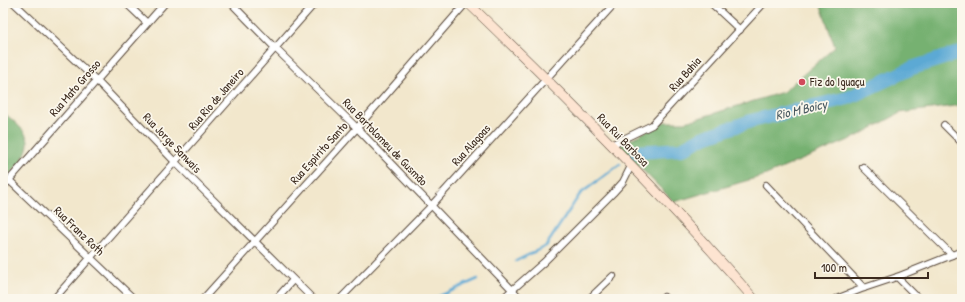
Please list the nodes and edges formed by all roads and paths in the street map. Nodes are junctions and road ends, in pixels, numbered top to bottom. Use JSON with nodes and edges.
{"nodes":[{"id":1,"x":14,"y":3,"type":"edge"},
{"id":2,"x":126,"y":3,"type":"edge"},
{"id":3,"x":165,"y":3,"type":"edge"},
{"id":4,"x":231,"y":3,"type":"edge"},
{"id":5,"x":316,"y":3,"type":"edge"},
{"id":6,"x":467,"y":3,"type":"edge"},
{"id":7,"x":615,"y":3,"type":"edge"},
{"id":8,"x":711,"y":3,"type":"edge"},
{"id":9,"x":764,"y":3,"type":"edge"},
{"id":10,"x":147,"y":24,"type":"junction"},
{"id":11,"x":740,"y":30,"type":"junction"},
{"id":12,"x":275,"y":48,"type":"junction"},
{"id":13,"x":547,"y":79,"type":"junction"},
{"id":14,"x":96,"y":80,"type":"junction"},
{"id":15,"x":944,"y":125,"type":"dead end"},
{"id":16,"x":357,"y":128,"type":"junction"},
{"id":17,"x":962,"y":143,"type":"edge"},
{"id":18,"x":611,"y":145,"type":"junction"},
{"id":19,"x":175,"y":162,"type":"junction"},
{"id":20,"x":631,"y":166,"type":"junction"},
{"id":21,"x":863,"y":167,"type":"dead end"},
{"id":22,"x":9,"y":180,"type":"junction"},
{"id":23,"x":766,"y":185,"type":"dead end"},
{"id":24,"x":3,"y":187,"type":"edge"},
{"id":25,"x":431,"y":206,"type":"junction"},
{"id":26,"x":255,"y":241,"type":"junction"},
{"id":27,"x":962,"y":251,"type":"edge"},
{"id":28,"x":952,"y":255,"type":"junction"},
{"id":29,"x":91,"y":258,"type":"junction"},
{"id":30,"x":613,"y":276,"type":"dead end"},
{"id":31,"x":897,"y":277,"type":"junction"},
{"id":32,"x":293,"y":280,"type":"junction"},
{"id":33,"x":864,"y":288,"type":"junction"},
{"id":34,"x":513,"y":290,"type":"junction"},
{"id":35,"x":54,"y":299,"type":"edge"},
{"id":36,"x":134,"y":299,"type":"edge"},
{"id":37,"x":203,"y":299,"type":"edge"},
{"id":38,"x":276,"y":299,"type":"edge"},
{"id":39,"x":314,"y":299,"type":"edge"},
{"id":40,"x":340,"y":299,"type":"edge"},
{"id":41,"x":502,"y":299,"type":"edge"},
{"id":42,"x":521,"y":299,"type":"edge"},
{"id":43,"x":589,"y":299,"type":"edge"},
{"id":44,"x":754,"y":299,"type":"edge"},
{"id":45,"x":836,"y":299,"type":"edge"},
{"id":46,"x":919,"y":299,"type":"edge"}],
"edges":[{"from":1,"to":14,"type":"street","name":"Rua Jorge Sanwais"},
{"from":2,"to":10,"type":"street"},
{"from":3,"to":10,"type":"street","name":"Rua Mato Grosso"},
{"from":4,"to":12,"type":"street","name":"Rua Bartolomeu de Gusmão"},
{"from":5,"to":12,"type":"street","name":"Rua Rio de Janeiro"},
{"from":6,"to":13,"type":"street","name":"Rua Rui Barbosa"},
{"from":6,"to":16,"type":"street","name":"Rua Espírito Santo"},
{"from":7,"to":13,"type":"street","name":"Rua Alagoas"},
{"from":8,"to":11,"type":"street"},
{"from":9,"to":11,"type":"street","name":"Rua Bahia"},
{"from":10,"to":14,"type":"street","name":"Rua Mato Grosso"},
{"from":11,"to":18,"type":"street","name":"Rua Bahia"},
{"from":12,"to":16,"type":"street","name":"Rua Bartolomeu de Gusmão"},
{"from":12,"to":19,"type":"street","name":"Rua Rio de Janeiro"},
{"from":13,"to":18,"type":"street","name":"Rua Rui Barbosa"},
{"from":13,"to":25,"type":"street","name":"Rua Alagoas"},
{"from":14,"to":19,"type":"street","name":"Rua Jorge Sanwais"},
{"from":14,"to":22,"type":"street","name":"Rua Mato Grosso"},
{"from":15,"to":17,"type":"street"},
{"from":16,"to":25,"type":"street","name":"Rua Bartolomeu de Gusmão"},
{"from":16,"to":26,"type":"street","name":"Rua Espírito Santo"},
{"from":18,"to":20,"type":"street","name":"Rua Rui Barbosa"},
{"from":19,"to":26,"type":"street","name":"Rua Jorge Sanwais"},
{"from":19,"to":29,"type":"street","name":"Rua Rio de Janeiro"},
{"from":20,"to":34,"type":"street"},
{"from":20,"to":44,"type":"street","name":"Rua Rui Barbosa"},
{"from":21,"to":28,"type":"street"},
{"from":22,"to":24,"type":"street","name":"Rua Mato Grosso"},
{"from":22,"to":29,"type":"street","name":"Rua Franz Roth"},
{"from":23,"to":33,"type":"street"},
{"from":25,"to":34,"type":"street","name":"Rua Bartolomeu de Gusmão"},
{"from":25,"to":40,"type":"street","name":"Rua Alagoas"},
{"from":26,"to":32,"type":"street","name":"Rua Jorge Sanwais"},
{"from":26,"to":37,"type":"street","name":"Rua Espírito Santo"},
{"from":27,"to":28,"type":"street"},
{"from":28,"to":31,"type":"street"},
{"from":29,"to":35,"type":"street","name":"Rua Rio de Janeiro"},
{"from":29,"to":36,"type":"street","name":"Rua Franz Roth"},
{"from":30,"to":43,"type":"street"},
{"from":31,"to":33,"type":"street"},
{"from":31,"to":46,"type":"street"},
{"from":32,"to":38,"type":"street"},
{"from":32,"to":39,"type":"street","name":"Rua Jorge Sanwais"},
{"from":33,"to":45,"type":"street"},
{"from":34,"to":41,"type":"street"},
{"from":34,"to":42,"type":"street","name":"Rua Bartolomeu de Gusmão"}]}
